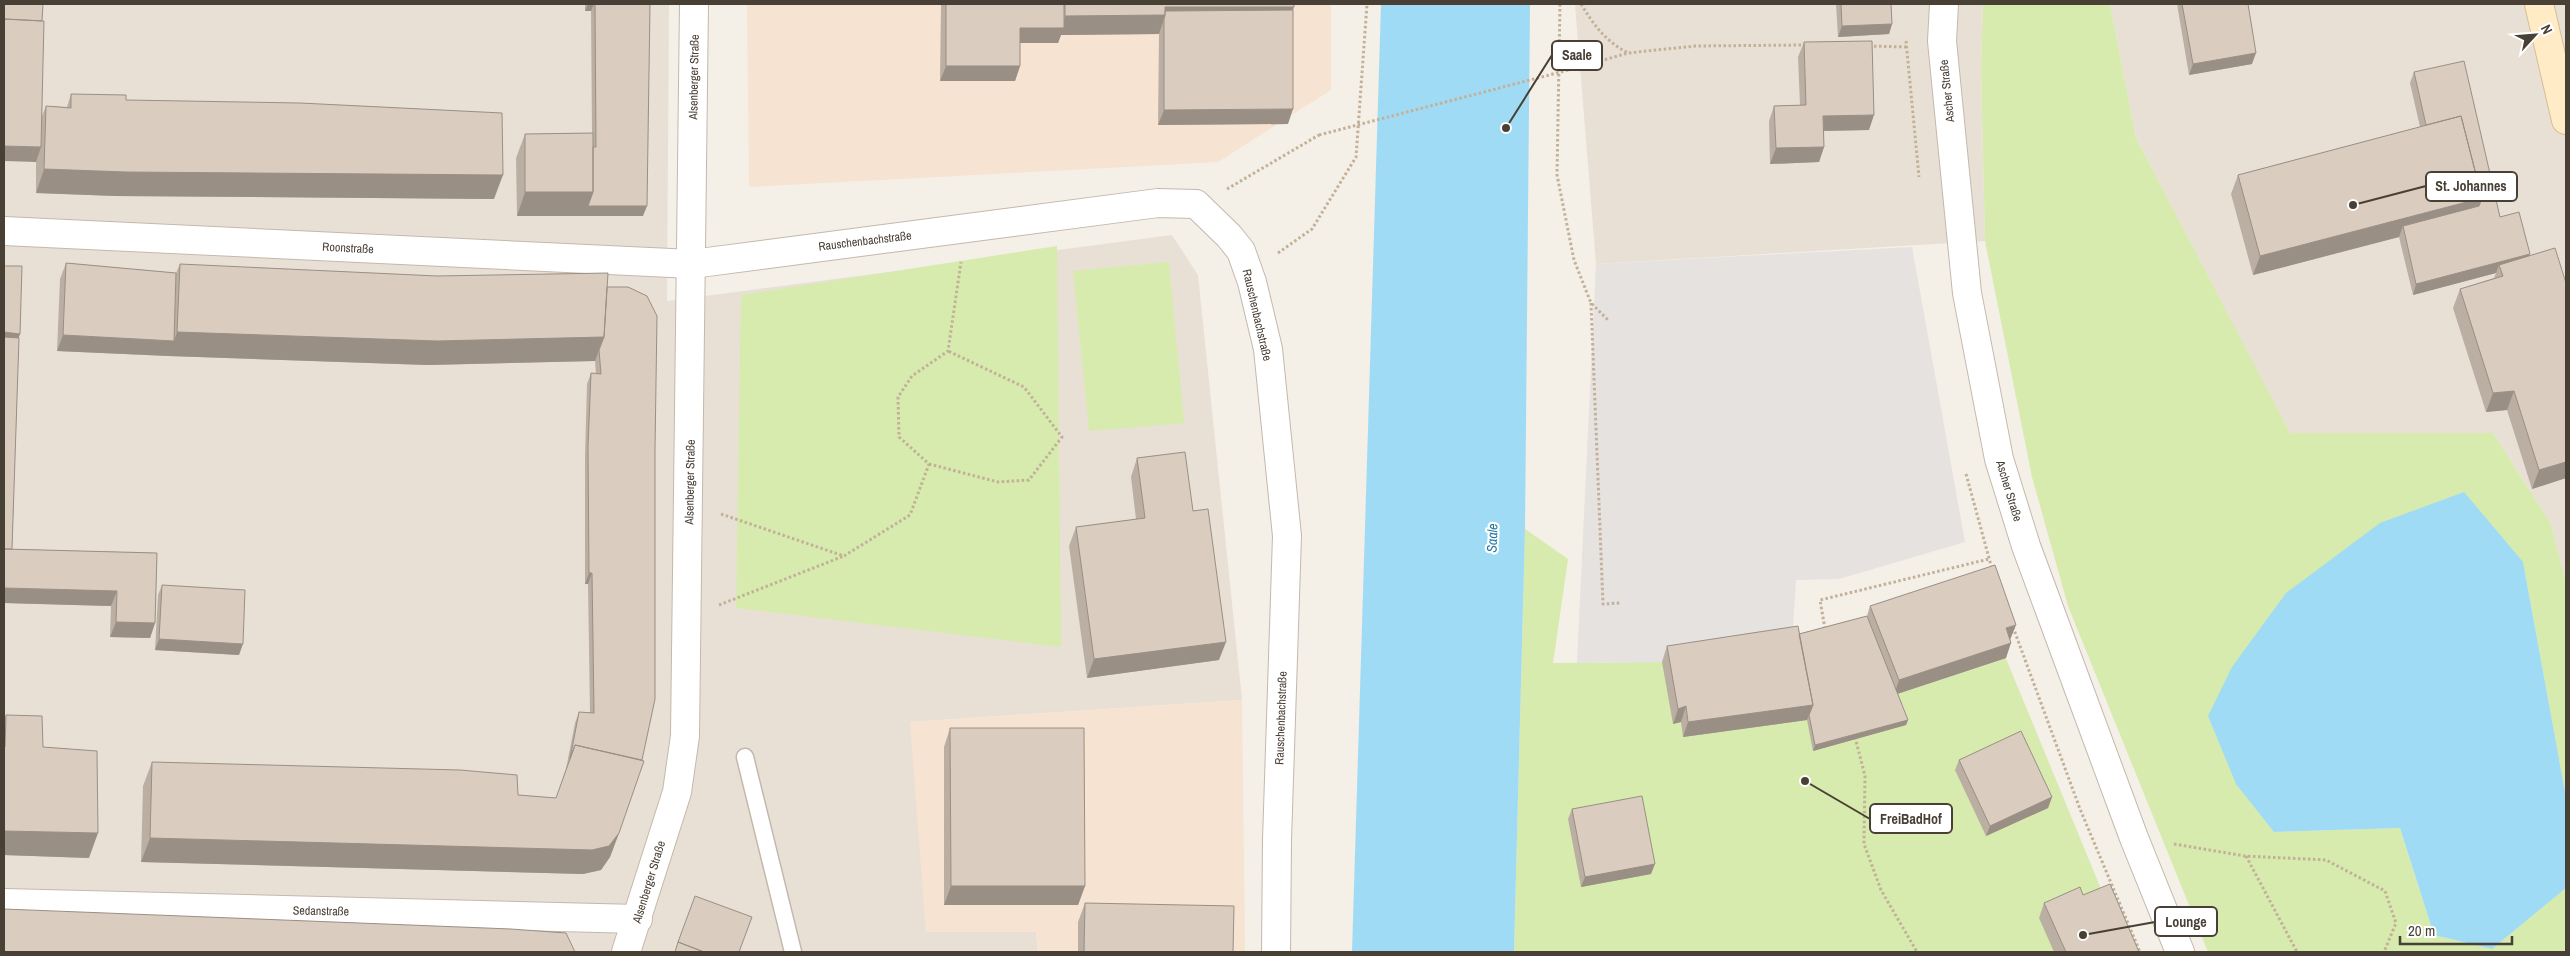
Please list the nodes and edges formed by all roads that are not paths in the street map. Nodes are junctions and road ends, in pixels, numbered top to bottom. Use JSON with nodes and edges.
{"nodes":[{"id":1,"x":694,"y":4,"type":"edge"},
{"id":2,"x":1944,"y":4,"type":"edge"},
{"id":3,"x":2539,"y":4,"type":"edge"},
{"id":4,"x":2566,"y":120,"type":"edge"},
{"id":5,"x":4,"y":231,"type":"edge"},
{"id":6,"x":692,"y":264,"type":"junction"},
{"id":7,"x":744,"y":757,"type":"dead end"},
{"id":8,"x":4,"y":903,"type":"edge"},
{"id":9,"x":638,"y":919,"type":"junction"},
{"id":10,"x":626,"y":952,"type":"edge"},
{"id":11,"x":793,"y":952,"type":"edge"},
{"id":12,"x":1276,"y":952,"type":"edge"},
{"id":13,"x":2180,"y":952,"type":"edge"}],
"edges":[{"from":1,"to":6,"type":"street","name":"Alsenberger Straße"},
{"from":2,"to":13,"type":"street","name":"Ascher Straße"},
{"from":3,"to":4,"type":"main road"},
{"from":5,"to":6,"type":"street","name":"Roonstraße"},
{"from":6,"to":9,"type":"street","name":"Alsenberger Straße"},
{"from":6,"to":12,"type":"street","name":"Rauschenbachstraße"},
{"from":7,"to":11,"type":"lane"},
{"from":8,"to":9,"type":"street","name":"Sedanstraße"},
{"from":9,"to":10,"type":"street","name":"Alsenberger Straße"}]}
